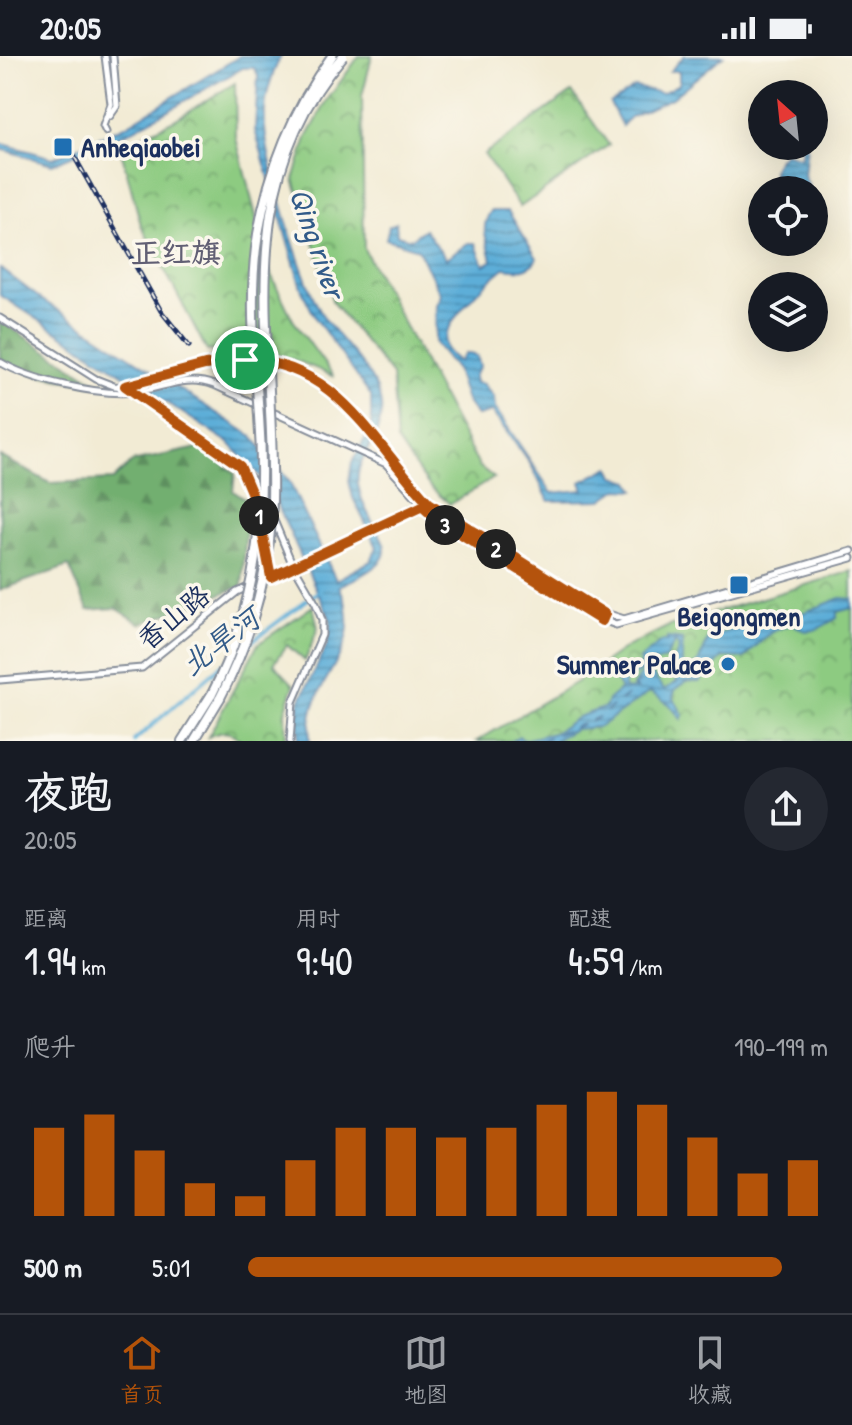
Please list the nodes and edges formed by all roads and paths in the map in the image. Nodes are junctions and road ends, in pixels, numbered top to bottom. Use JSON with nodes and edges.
{"nodes":[{"id":1,"x":105,"y":56,"type":"edge"},
{"id":2,"x":113,"y":56,"type":"edge"},
{"id":3,"x":332,"y":56,"type":"edge"},
{"id":4,"x":343,"y":56,"type":"edge"},
{"id":5,"x":107,"y":120,"type":"junction"},
{"id":6,"x":106,"y":132,"type":"dead end"},
{"id":7,"x":0,"y":318,"type":"edge"},
{"id":8,"x":0,"y":362,"type":"edge"},
{"id":9,"x":125,"y":386,"type":"junction"},
{"id":10,"x":134,"y":392,"type":"junction"},
{"id":11,"x":240,"y":466,"type":"junction"},
{"id":12,"x":429,"y":503,"type":"junction"},
{"id":13,"x":422,"y":506,"type":"junction"},
{"id":14,"x":852,"y":551,"type":"edge"},
{"id":15,"x":852,"y":558,"type":"edge"},
{"id":16,"x":295,"y":567,"type":"junction"},
{"id":17,"x":271,"y":577,"type":"junction"},
{"id":18,"x":603,"y":618,"type":"junction"},
{"id":19,"x":0,"y":680,"type":"edge"},
{"id":20,"x":216,"y":696,"type":"junction"},
{"id":21,"x":182,"y":741,"type":"edge"},
{"id":22,"x":194,"y":741,"type":"edge"},
{"id":23,"x":290,"y":741,"type":"edge"}],
"edges":[{"from":1,"to":5,"type":"main road"},
{"from":2,"to":5,"type":"main road"},
{"from":3,"to":20,"type":"highway","bridge":true},
{"from":4,"to":20,"type":"highway","bridge":true},
{"from":5,"to":6,"type":"main road"},
{"from":7,"to":9,"type":"main road"},
{"from":8,"to":10,"type":"main road"},
{"from":9,"to":10,"type":"main road"},
{"from":9,"to":12,"type":"main road"},
{"from":10,"to":11,"type":"main road"},
{"from":10,"to":13,"type":"main road"},
{"from":11,"to":16,"type":"main road"},
{"from":11,"to":17,"type":"main road"},
{"from":12,"to":13,"type":"main road"},
{"from":12,"to":18,"type":"main road"},
{"from":13,"to":16,"type":"main road","bridge":true},
{"from":13,"to":18,"type":"main road"},
{"from":14,"to":18,"type":"main road"},
{"from":15,"to":18,"type":"main road"},
{"from":16,"to":17,"type":"main road","name":"香山路"},
{"from":16,"to":23,"type":"main road"},
{"from":17,"to":19,"type":"main road","name":"香山路"},
{"from":20,"to":21,"type":"highway"},
{"from":20,"to":22,"type":"highway"}]}
